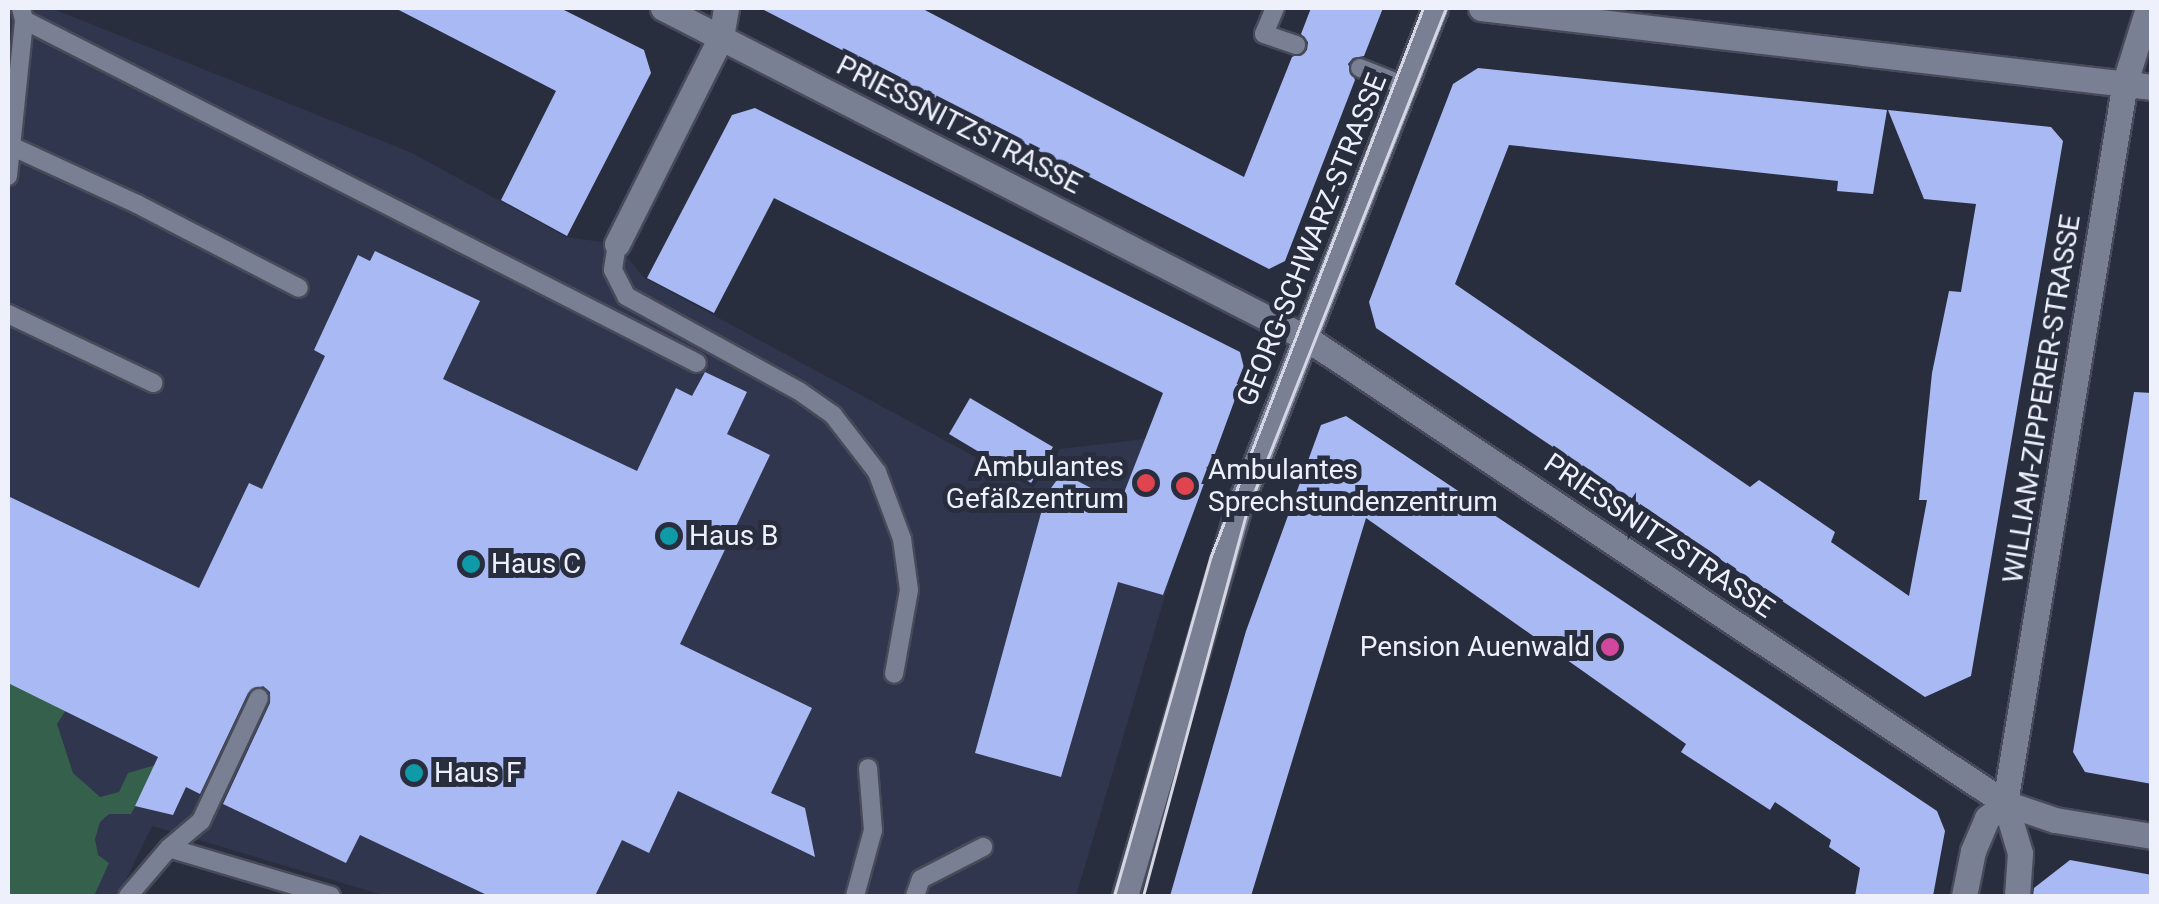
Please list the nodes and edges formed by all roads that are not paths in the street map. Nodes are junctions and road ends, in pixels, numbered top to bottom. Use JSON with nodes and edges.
{"nodes":[{"id":1,"x":663,"y":8,"type":"edge"},
{"id":2,"x":726,"y":8,"type":"edge"},
{"id":3,"x":1275,"y":8,"type":"edge"},
{"id":4,"x":1435,"y":8,"type":"edge"},
{"id":5,"x":1481,"y":8,"type":"edge"},
{"id":6,"x":2148,"y":8,"type":"edge"},
{"id":7,"x":23,"y":14,"type":"edge"},
{"id":8,"x":721,"y":37,"type":"junction"},
{"id":9,"x":1296,"y":45,"type":"dead end"},
{"id":10,"x":1360,"y":68,"type":"dead end"},
{"id":11,"x":2125,"y":82,"type":"junction"},
{"id":12,"x":1405,"y":86,"type":"junction"},
{"id":13,"x":2152,"y":87,"type":"edge"},
{"id":14,"x":11,"y":146,"type":"junction"},
{"id":15,"x":8,"y":176,"type":"edge"},
{"id":16,"x":617,"y":244,"type":"joint"},
{"id":17,"x":299,"y":288,"type":"dead end"},
{"id":18,"x":8,"y":314,"type":"edge"},
{"id":19,"x":1306,"y":338,"type":"junction"},
{"id":20,"x":696,"y":363,"type":"dead end"},
{"id":21,"x":153,"y":384,"type":"dead end"},
{"id":22,"x":894,"y":674,"type":"dead end"},
{"id":23,"x":259,"y":698,"type":"dead end"},
{"id":24,"x":868,"y":768,"type":"dead end"},
{"id":25,"x":2005,"y":803,"type":"junction"},
{"id":26,"x":2152,"y":836,"type":"edge"},
{"id":27,"x":983,"y":847,"type":"dead end"},
{"id":28,"x":169,"y":848,"type":"junction"},
{"id":29,"x":128,"y":896,"type":"edge"},
{"id":30,"x":331,"y":896,"type":"edge"},
{"id":31,"x":856,"y":896,"type":"edge"},
{"id":32,"x":915,"y":896,"type":"edge"},
{"id":33,"x":1124,"y":896,"type":"edge"},
{"id":34,"x":1964,"y":896,"type":"edge"},
{"id":35,"x":2018,"y":896,"type":"edge"}],
"edges":[{"from":1,"to":8,"type":"street","name":"PRIESSNITZSTRASSE"},
{"from":2,"to":8,"type":"street"},
{"from":3,"to":9,"type":"lane"},
{"from":4,"to":12,"type":"street","name":"GEORG-SCHWARZ-STRASSE"},
{"from":5,"to":11,"type":"street"},
{"from":6,"to":11,"type":"street","name":"WILLIAM-ZIPPERER-STRASSE"},
{"from":7,"to":14,"type":"lane"},
{"from":7,"to":20,"type":"lane"},
{"from":8,"to":16,"type":"street"},
{"from":8,"to":19,"type":"street","name":"PRIESSNITZSTRASSE"},
{"from":10,"to":12,"type":"lane"},
{"from":11,"to":13,"type":"street"},
{"from":11,"to":25,"type":"street","name":"WILLIAM-ZIPPERER-STRASSE"},
{"from":12,"to":19,"type":"street","name":"GEORG-SCHWARZ-STRASSE"},
{"from":14,"to":15,"type":"lane"},
{"from":14,"to":17,"type":"lane"},
{"from":16,"to":22,"type":"lane"},
{"from":18,"to":21,"type":"lane"},
{"from":19,"to":25,"type":"street","name":"PRIESSNITZSTRASSE"},
{"from":19,"to":33,"type":"street","name":"GEORG-SCHWARZ-STRASSE"},
{"from":23,"to":28,"type":"lane"},
{"from":24,"to":31,"type":"lane"},
{"from":25,"to":26,"type":"street","name":"PRIESSNITZSTRASSE"},
{"from":25,"to":34,"type":"street","name":"WILLIAM-ZIPPERER-STRASSE"},
{"from":25,"to":35,"type":"street","name":"WILLIAM-ZIPPERER-STRASSE"},
{"from":27,"to":32,"type":"lane"},
{"from":28,"to":29,"type":"lane"},
{"from":28,"to":30,"type":"lane"}]}
